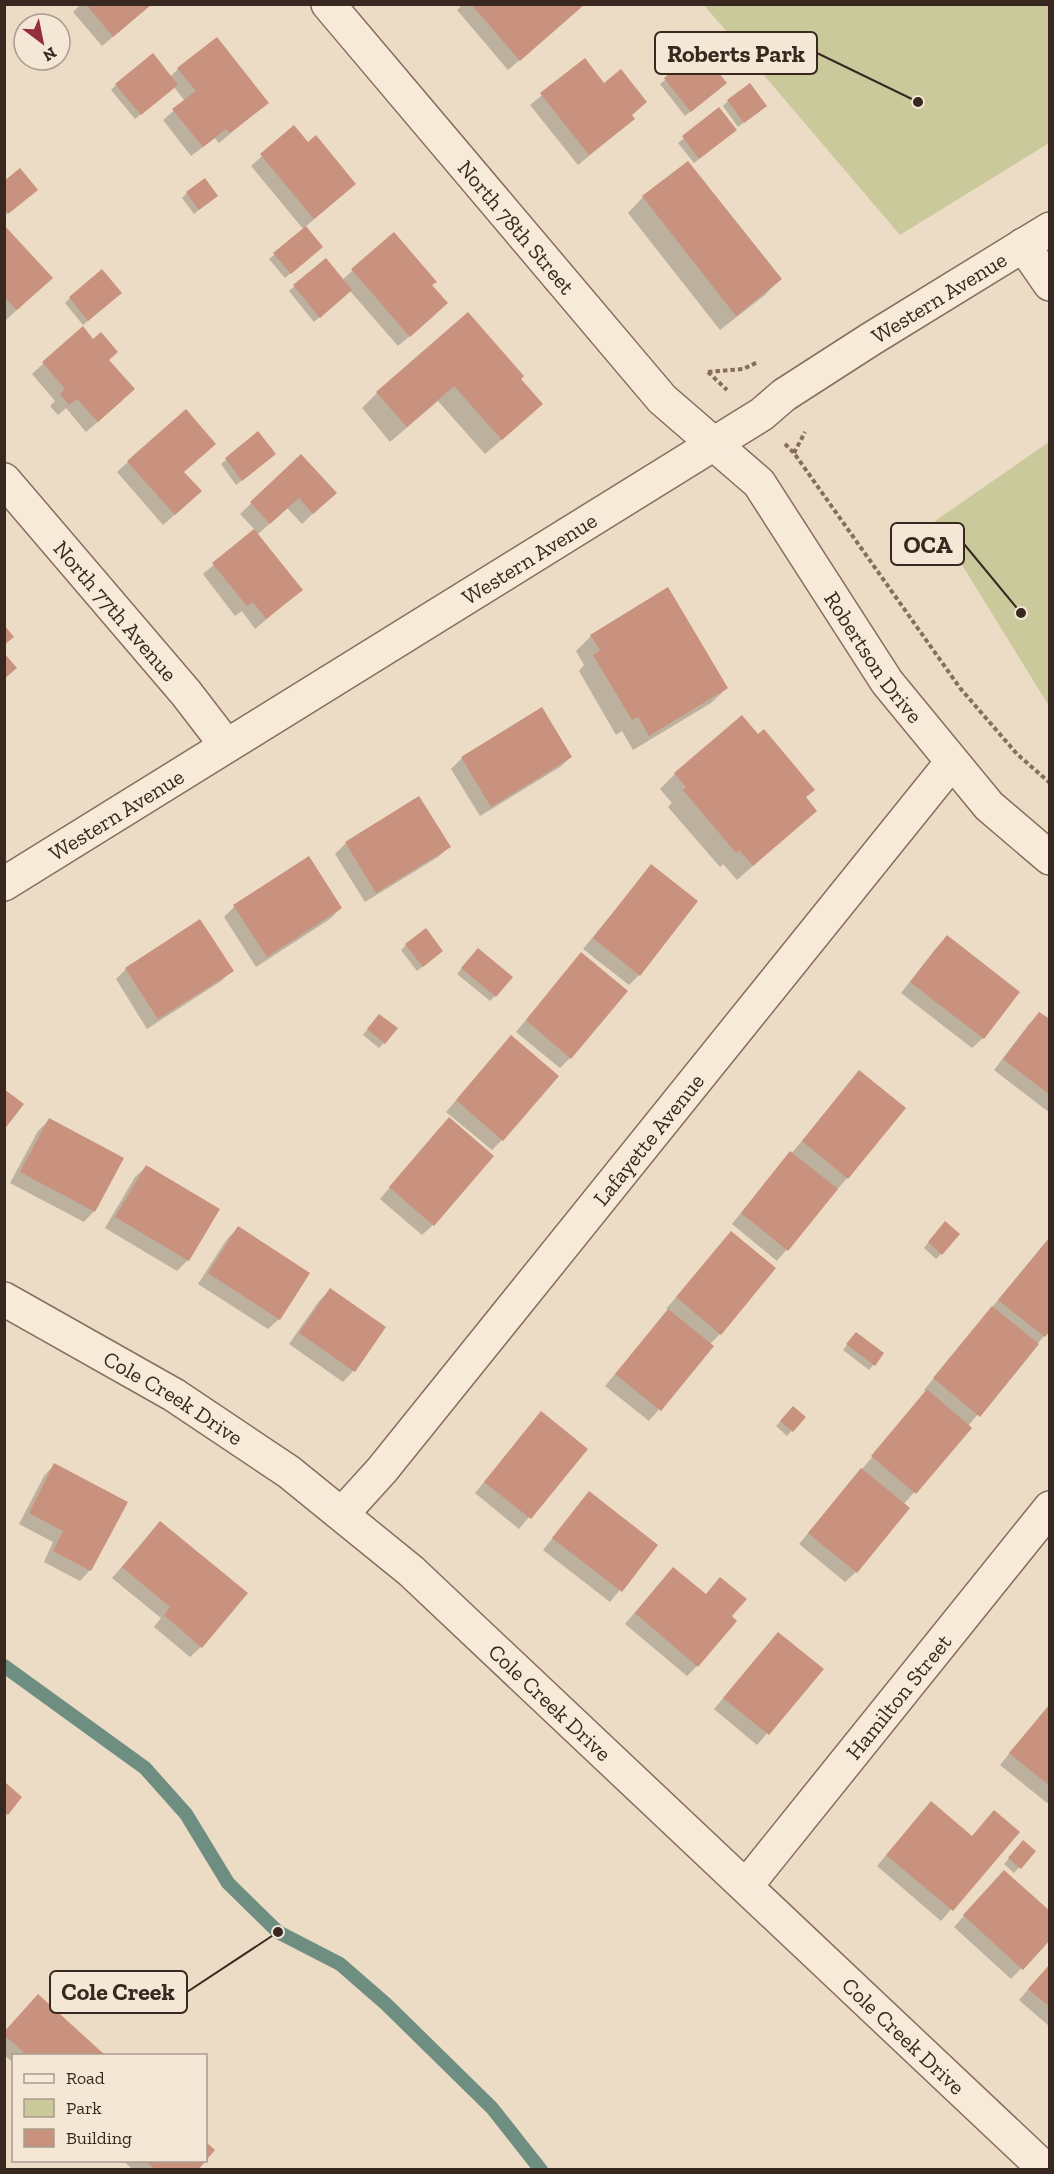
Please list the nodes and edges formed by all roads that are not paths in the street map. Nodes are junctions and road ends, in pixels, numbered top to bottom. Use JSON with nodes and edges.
{"nodes":[{"id":1,"x":328,"y":4,"type":"edge"},
{"id":2,"x":1036,"y":237,"type":"edge"},
{"id":3,"x":1050,"y":284,"type":"edge"},
{"id":4,"x":713,"y":442,"type":"junction"},
{"id":5,"x":4,"y":480,"type":"edge"},
{"id":6,"x":225,"y":745,"type":"junction"},
{"id":7,"x":952,"y":762,"type":"junction"},
{"id":8,"x":1050,"y":858,"type":"edge"},
{"id":9,"x":4,"y":884,"type":"edge"},
{"id":10,"x":4,"y":1299,"type":"edge"},
{"id":11,"x":1050,"y":1508,"type":"edge"},
{"id":12,"x":342,"y":1514,"type":"junction"},
{"id":13,"x":746,"y":1886,"type":"junction"},
{"id":14,"x":1046,"y":2169,"type":"edge"}],
"edges":[{"from":1,"to":4,"type":"street","name":"North 78th Street"},
{"from":2,"to":3,"type":"street"},
{"from":2,"to":4,"type":"street","name":"Western Avenue"},
{"from":4,"to":6,"type":"street","name":"Western Avenue"},
{"from":4,"to":7,"type":"street","name":"Robertson Drive"},
{"from":5,"to":6,"type":"street","name":"North 77th Avenue"},
{"from":6,"to":9,"type":"street","name":"Western Avenue"},
{"from":7,"to":8,"type":"street","name":"Robertson Drive"},
{"from":7,"to":12,"type":"street","name":"Lafayette Avenue"},
{"from":10,"to":12,"type":"street","name":"Cole Creek Drive"},
{"from":11,"to":13,"type":"street","name":"Hamilton Street"},
{"from":12,"to":13,"type":"street","name":"Cole Creek Drive"},
{"from":13,"to":14,"type":"street","name":"Cole Creek Drive"}]}
